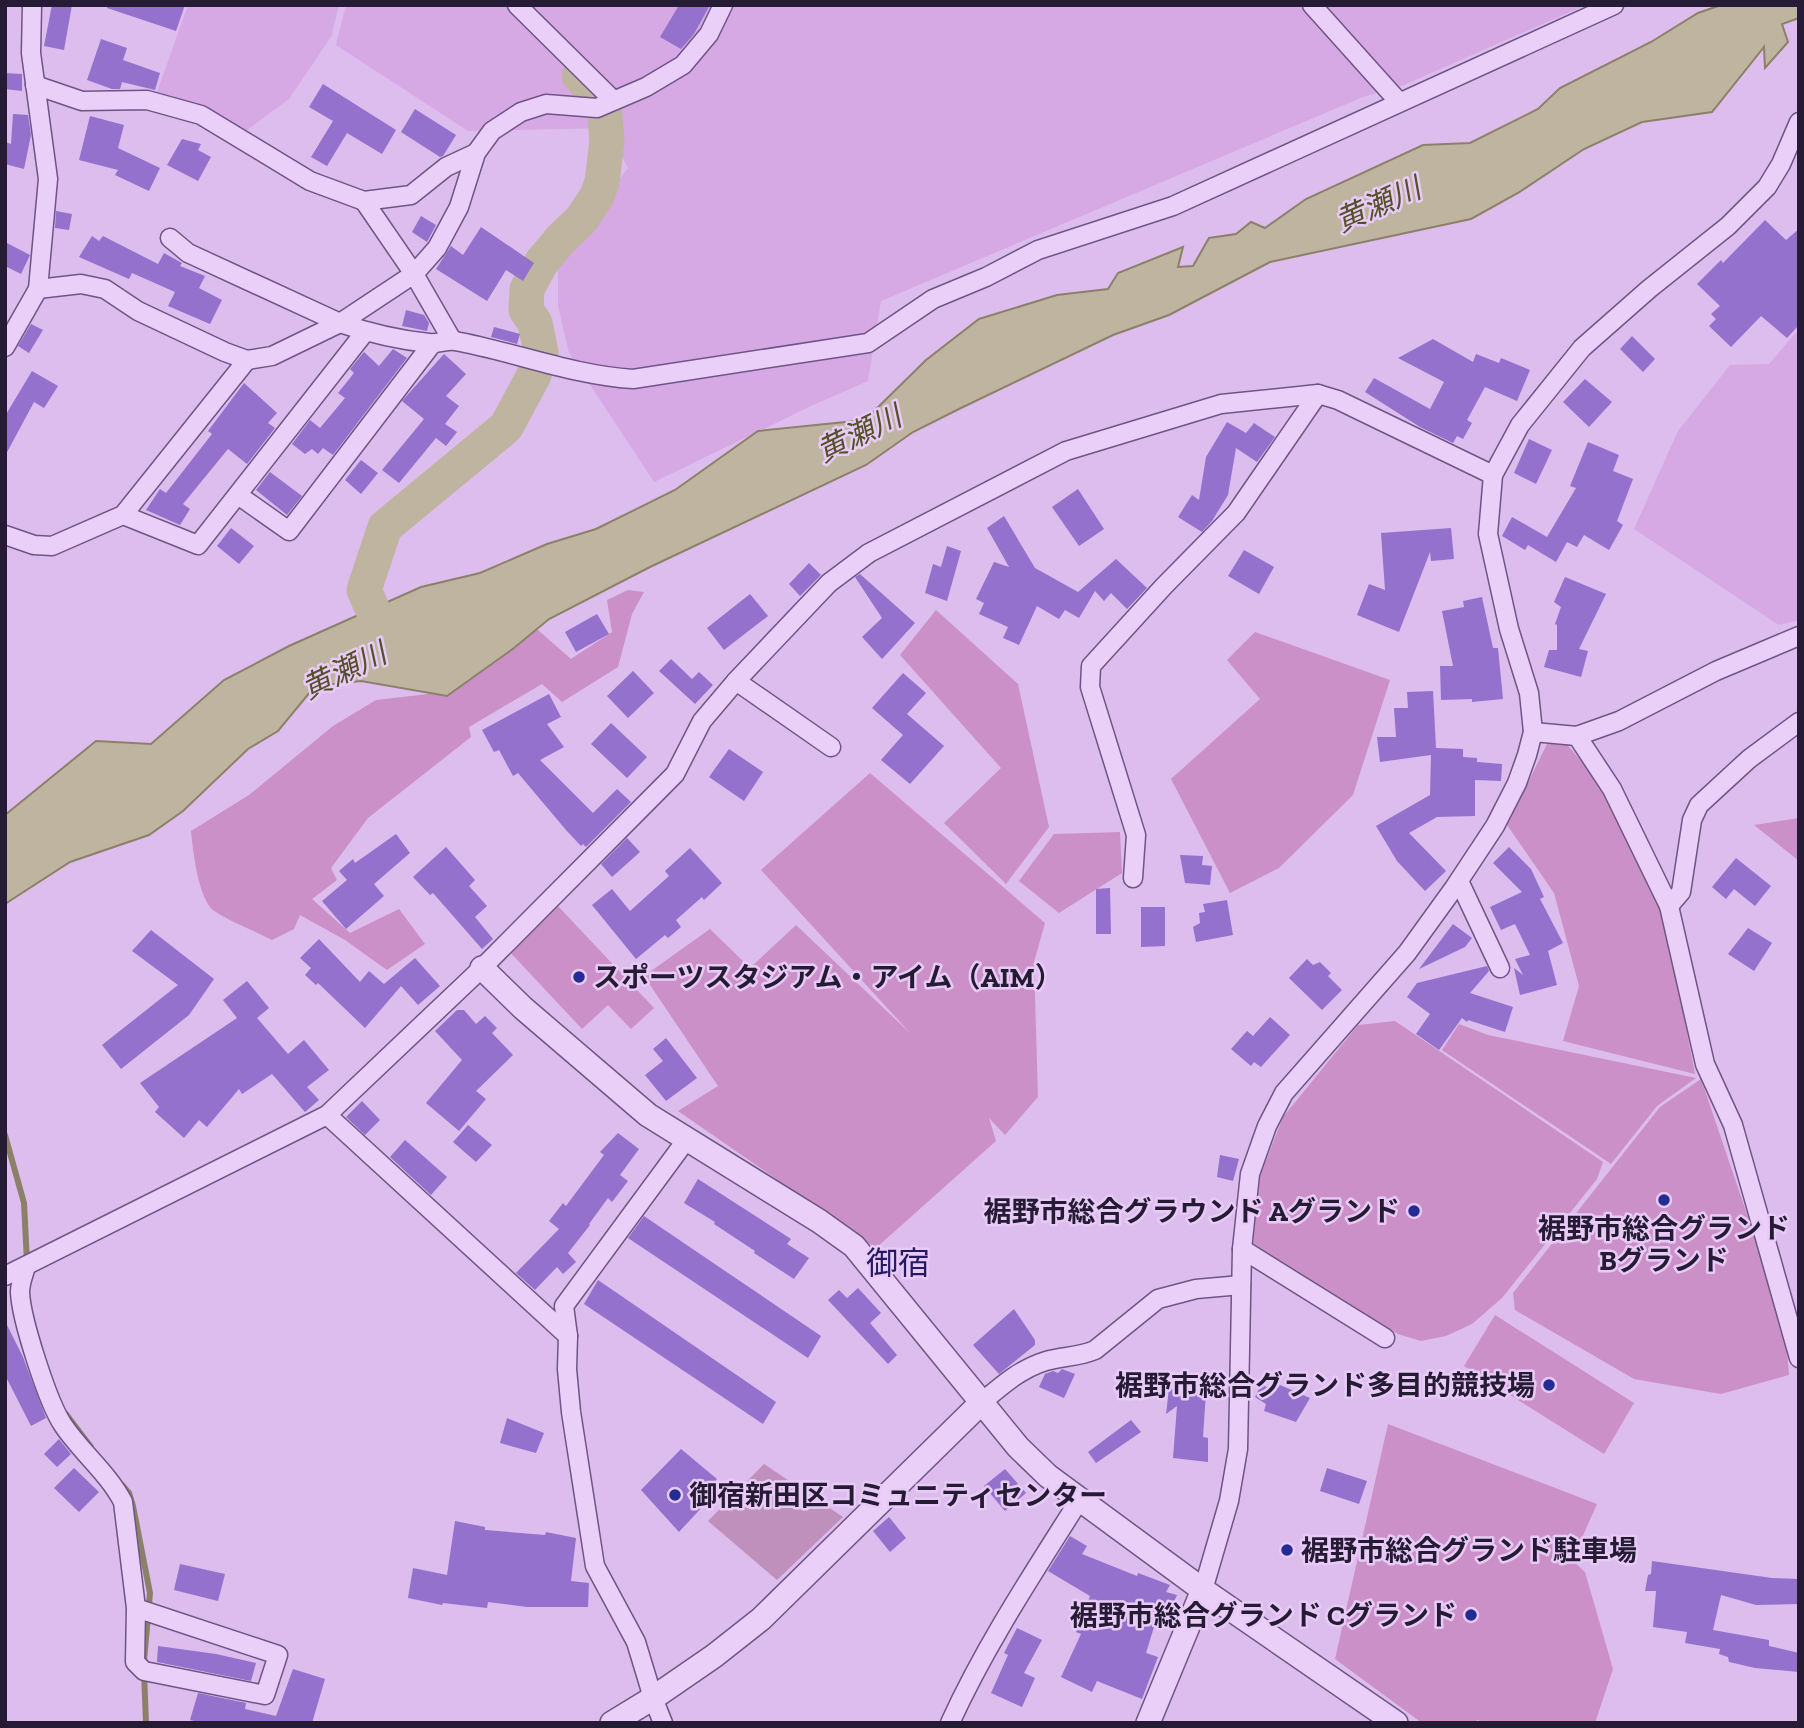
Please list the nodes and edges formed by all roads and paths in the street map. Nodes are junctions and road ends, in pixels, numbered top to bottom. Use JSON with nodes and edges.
{"nodes":[{"id":1,"x":32,"y":5,"type":"edge"},
{"id":2,"x":517,"y":5,"type":"edge"},
{"id":3,"x":723,"y":5,"type":"edge"},
{"id":4,"x":1312,"y":5,"type":"edge"},
{"id":5,"x":1614,"y":5,"type":"edge"},
{"id":6,"x":35,"y":85,"type":"junction"},
{"id":7,"x":1399,"y":102,"type":"junction"},
{"id":8,"x":607,"y":103,"type":"junction"},
{"id":9,"x":1799,"y":122,"type":"edge"},
{"id":10,"x":476,"y":153,"type":"junction"},
{"id":11,"x":364,"y":201,"type":"junction"},
{"id":12,"x":170,"y":238,"type":"dead end"},
{"id":13,"x":414,"y":274,"type":"junction"},
{"id":14,"x":37,"y":289,"type":"junction"},
{"id":15,"x":340,"y":323,"type":"junction"},
{"id":16,"x":365,"y":332,"type":"junction"},
{"id":17,"x":452,"y":340,"type":"junction"},
{"id":18,"x":432,"y":344,"type":"junction"},
{"id":19,"x":5,"y":348,"type":"edge"},
{"id":20,"x":247,"y":360,"type":"junction"},
{"id":21,"x":1318,"y":394,"type":"junction"},
{"id":22,"x":1493,"y":475,"type":"junction"},
{"id":23,"x":238,"y":495,"type":"junction"},
{"id":24,"x":123,"y":515,"type":"junction"},
{"id":25,"x":5,"y":535,"type":"edge"},
{"id":26,"x":1799,"y":636,"type":"edge"},
{"id":27,"x":736,"y":681,"type":"junction"},
{"id":28,"x":1799,"y":722,"type":"edge"},
{"id":29,"x":1533,"y":732,"type":"junction"},
{"id":30,"x":1577,"y":736,"type":"junction"},
{"id":31,"x":831,"y":747,"type":"dead end"},
{"id":32,"x":1133,"y":878,"type":"dead end"},
{"id":33,"x":1459,"y":881,"type":"junction"},
{"id":34,"x":1669,"y":905,"type":"junction"},
{"id":35,"x":482,"y":968,"type":"junction"},
{"id":36,"x":1500,"y":968,"type":"dead end"},
{"id":37,"x":327,"y":1115,"type":"junction"},
{"id":38,"x":687,"y":1139,"type":"junction"},
{"id":39,"x":1242,"y":1249,"type":"junction"},
{"id":40,"x":20,"y":1268,"type":"edge"},
{"id":41,"x":1241,"y":1285,"type":"junction"},
{"id":42,"x":1796,"y":1331,"type":"edge"},
{"id":43,"x":568,"y":1336,"type":"junction"},
{"id":44,"x":1385,"y":1338,"type":"dead end"},
{"id":45,"x":1799,"y":1358,"type":"edge"},
{"id":46,"x":981,"y":1403,"type":"junction"},
{"id":47,"x":1080,"y":1499,"type":"junction"},
{"id":48,"x":1203,"y":1590,"type":"junction"},
{"id":49,"x":144,"y":1611,"type":"junction"},
{"id":50,"x":653,"y":1698,"type":"junction"},
{"id":51,"x":612,"y":1723,"type":"edge"},
{"id":52,"x":663,"y":1723,"type":"edge"},
{"id":53,"x":950,"y":1723,"type":"edge"},
{"id":54,"x":1148,"y":1723,"type":"edge"},
{"id":55,"x":1396,"y":1723,"type":"edge"}],
"edges":[{"from":1,"to":6,"type":"street"},
{"from":2,"to":8,"type":"street"},
{"from":3,"to":8,"type":"street"},
{"from":4,"to":7,"type":"street"},
{"from":5,"to":7,"type":"street"},
{"from":6,"to":11,"type":"street"},
{"from":6,"to":14,"type":"street"},
{"from":7,"to":17,"type":"street"},
{"from":8,"to":10,"type":"street"},
{"from":9,"to":22,"type":"street"},
{"from":10,"to":11,"type":"street"},
{"from":10,"to":13,"type":"street"},
{"from":11,"to":13,"type":"street"},
{"from":12,"to":15,"type":"street"},
{"from":13,"to":15,"type":"street"},
{"from":13,"to":17,"type":"street"},
{"from":14,"to":19,"type":"street"},
{"from":14,"to":20,"type":"street"},
{"from":15,"to":16,"type":"street"},
{"from":15,"to":20,"type":"street"},
{"from":16,"to":18,"type":"street"},
{"from":16,"to":23,"type":"street"},
{"from":17,"to":18,"type":"street"},
{"from":18,"to":23,"type":"street"},
{"from":20,"to":24,"type":"street"},
{"from":21,"to":22,"type":"street"},
{"from":21,"to":27,"type":"street"},
{"from":21,"to":32,"type":"street"},
{"from":22,"to":29,"type":"street"},
{"from":23,"to":24,"type":"street"},
{"from":24,"to":25,"type":"street"},
{"from":26,"to":30,"type":"street"},
{"from":27,"to":31,"type":"street"},
{"from":27,"to":35,"type":"street"},
{"from":28,"to":34,"type":"street"},
{"from":29,"to":30,"type":"street"},
{"from":29,"to":33,"type":"street"},
{"from":30,"to":34,"type":"street"},
{"from":33,"to":36,"type":"street"},
{"from":33,"to":39,"type":"street"},
{"from":34,"to":42,"type":"street"},
{"from":35,"to":37,"type":"street"},
{"from":35,"to":38,"type":"street"},
{"from":37,"to":40,"type":"street"},
{"from":37,"to":43,"type":"street"},
{"from":38,"to":43,"type":"street"},
{"from":38,"to":46,"type":"street"},
{"from":39,"to":41,"type":"street"},
{"from":39,"to":44,"type":"street"},
{"from":40,"to":49,"type":"street"},
{"from":41,"to":46,"type":"street"},
{"from":41,"to":48,"type":"street"},
{"from":42,"to":45,"type":"street"},
{"from":43,"to":50,"type":"street"},
{"from":46,"to":47,"type":"street"},
{"from":46,"to":50,"type":"street"},
{"from":47,"to":48,"type":"street"},
{"from":47,"to":53,"type":"street"},
{"from":48,"to":54,"type":"street"},
{"from":48,"to":55,"type":"street"},
{"from":49,"to":49,"type":"street"},
{"from":50,"to":51,"type":"street"},
{"from":50,"to":52,"type":"street"}]}
